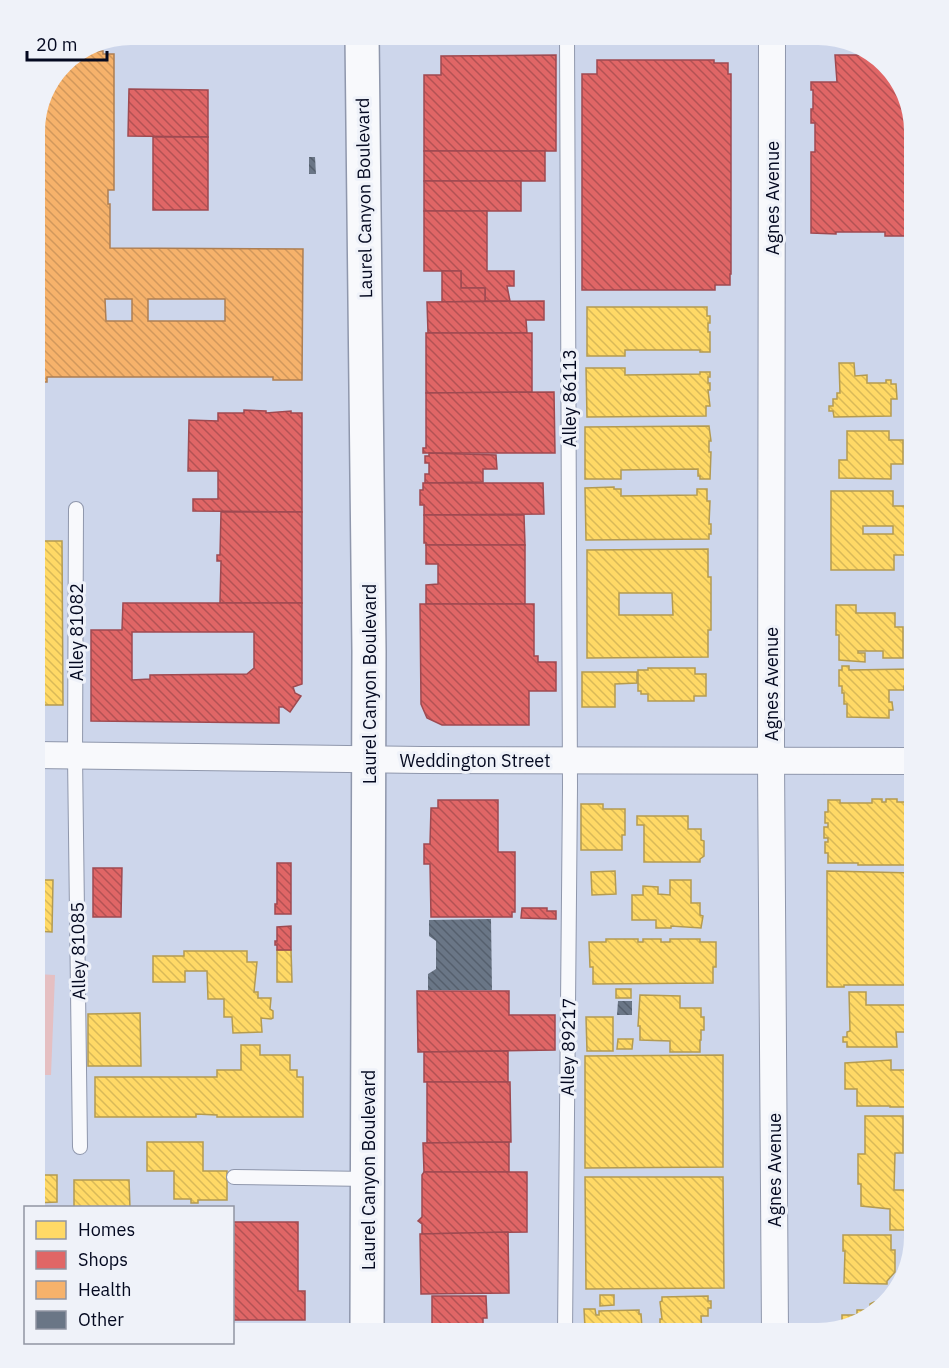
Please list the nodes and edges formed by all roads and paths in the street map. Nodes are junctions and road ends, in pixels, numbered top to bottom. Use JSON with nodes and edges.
{"nodes":[{"id":1,"x":362,"y":45,"type":"edge"},
{"id":2,"x":567,"y":45,"type":"edge"},
{"id":3,"x":772,"y":45,"type":"edge"},
{"id":4,"x":76,"y":509,"type":"dead end"},
{"id":5,"x":45,"y":755,"type":"edge"},
{"id":6,"x":75,"y":756,"type":"junction"},
{"id":7,"x":369,"y":760,"type":"junction"},
{"id":8,"x":570,"y":761,"type":"junction"},
{"id":9,"x":771,"y":761,"type":"junction"},
{"id":10,"x":904,"y":761,"type":"edge"},
{"id":11,"x":80,"y":1147,"type":"dead end"},
{"id":12,"x":234,"y":1177,"type":"dead end"},
{"id":13,"x":368,"y":1179,"type":"junction"},
{"id":14,"x":367,"y":1323,"type":"edge"},
{"id":15,"x":565,"y":1323,"type":"edge"},
{"id":16,"x":775,"y":1323,"type":"edge"}],
"edges":[{"from":1,"to":7,"type":"main road","name":"Laurel Canyon Boulevard"},
{"from":2,"to":8,"type":"lane","name":"Alley 86113"},
{"from":3,"to":9,"type":"street","name":"Agnes Avenue"},
{"from":4,"to":6,"type":"lane","name":"Alley 81082"},
{"from":5,"to":6,"type":"street","name":"Weddington Street"},
{"from":6,"to":7,"type":"street","name":"Weddington Street"},
{"from":6,"to":11,"type":"lane","name":"Alley 81085"},
{"from":7,"to":8,"type":"street","name":"Weddington Street"},
{"from":7,"to":13,"type":"main road","name":"Laurel Canyon Boulevard"},
{"from":8,"to":9,"type":"street","name":"Weddington Street"},
{"from":8,"to":15,"type":"lane","name":"Alley 89217"},
{"from":9,"to":10,"type":"street","name":"Weddington Street"},
{"from":9,"to":16,"type":"street","name":"Agnes Avenue"},
{"from":12,"to":13,"type":"lane"},
{"from":13,"to":14,"type":"main road","name":"Laurel Canyon Boulevard"}]}
